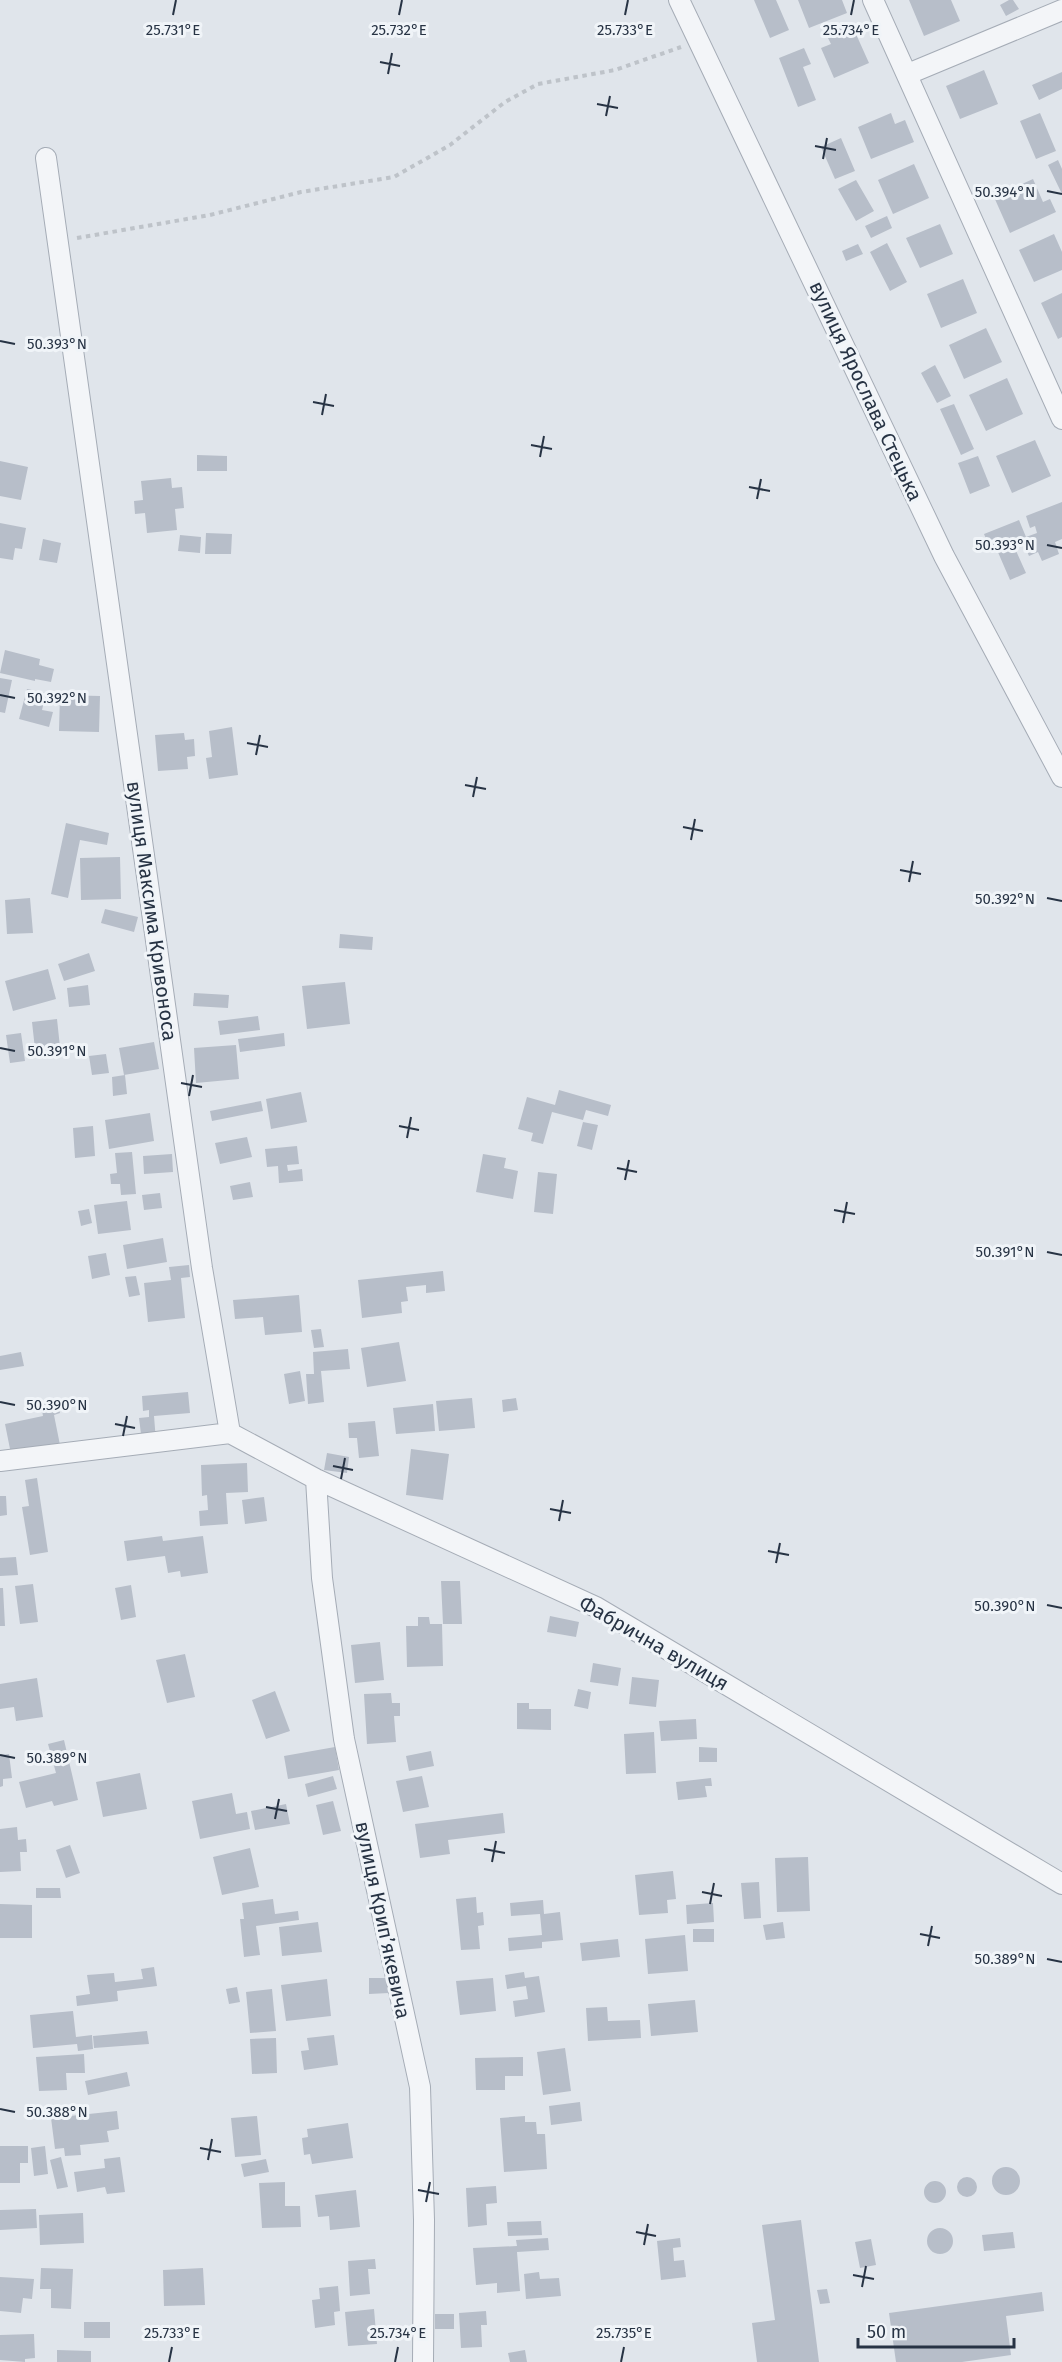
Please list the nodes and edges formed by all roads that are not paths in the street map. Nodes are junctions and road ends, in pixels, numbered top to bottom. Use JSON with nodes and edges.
{"nodes":[{"id":1,"x":679,"y":0,"type":"edge"},
{"id":2,"x":873,"y":0,"type":"edge"},
{"id":3,"x":1062,"y":10,"type":"edge"},
{"id":4,"x":908,"y":74,"type":"junction"},
{"id":5,"x":46,"y":158,"type":"dead end"},
{"id":6,"x":1062,"y":419,"type":"edge"},
{"id":7,"x":1062,"y":777,"type":"edge"},
{"id":8,"x":230,"y":1433,"type":"junction"},
{"id":9,"x":0,"y":1461,"type":"edge"},
{"id":10,"x":316,"y":1479,"type":"junction"},
{"id":11,"x":1062,"y":1884,"type":"edge"},
{"id":12,"x":423,"y":2362,"type":"edge"}],
"edges":[{"from":1,"to":7,"type":"street","name":"вулиця Ярослава Стецька"},
{"from":2,"to":4,"type":"street"},
{"from":3,"to":4,"type":"street"},
{"from":4,"to":6,"type":"street"},
{"from":5,"to":8,"type":"street","name":"вулиця Максима Кривоноса"},
{"from":8,"to":9,"type":"street"},
{"from":8,"to":10,"type":"street","name":"Фабрична вулиця"},
{"from":10,"to":11,"type":"street","name":"Фабрична вулиця"},
{"from":10,"to":12,"type":"street","name":"вулиця Крипʼякевича"}]}
